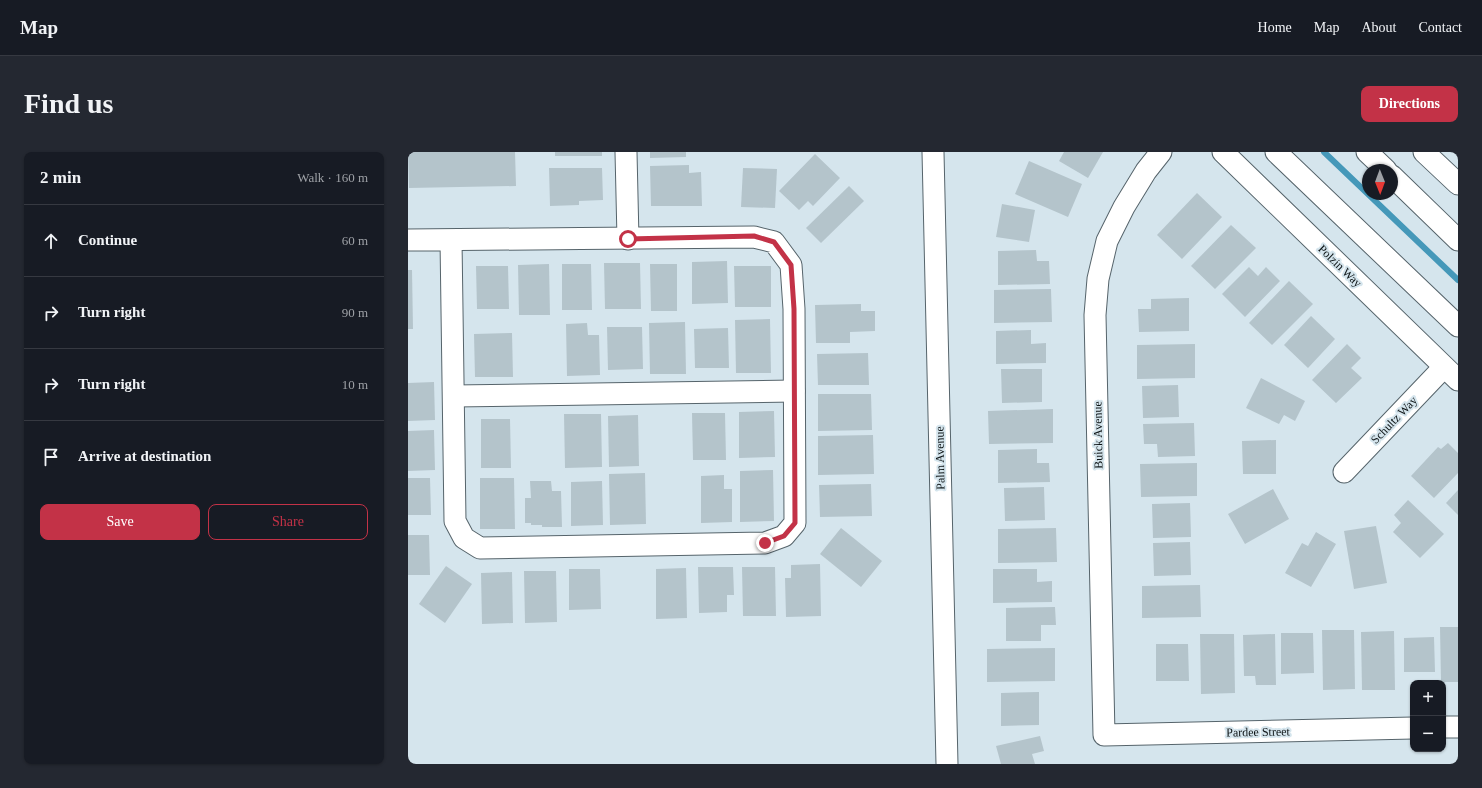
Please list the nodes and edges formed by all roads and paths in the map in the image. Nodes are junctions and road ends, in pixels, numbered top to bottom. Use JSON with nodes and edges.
{"nodes":[{"id":1,"x":626,"y":152,"type":"edge"},
{"id":2,"x":933,"y":152,"type":"edge"},
{"id":3,"x":1161,"y":152,"type":"edge"},
{"id":4,"x":1223,"y":152,"type":"edge"},
{"id":5,"x":1276,"y":152,"type":"edge"},
{"id":6,"x":1367,"y":152,"type":"edge"},
{"id":7,"x":1424,"y":152,"type":"edge"},
{"id":8,"x":1380,"y":164,"type":"edge"},
{"id":9,"x":1398,"y":182,"type":"edge"},
{"id":10,"x":1458,"y":184,"type":"edge"},
{"id":11,"x":628,"y":239,"type":"junction"},
{"id":12,"x":408,"y":240,"type":"edge"},
{"id":13,"x":451,"y":240,"type":"junction"},
{"id":14,"x":1458,"y":240,"type":"edge"},
{"id":15,"x":1458,"y":326,"type":"edge"},
{"id":16,"x":1451,"y":373,"type":"edge"},
{"id":17,"x":794,"y":391,"type":"junction"},
{"id":18,"x":454,"y":396,"type":"junction"},
{"id":19,"x":1344,"y":472,"type":"dead end"},
{"id":20,"x":1446,"y":727,"type":"edge"},
{"id":21,"x":1458,"y":727,"type":"edge"},
{"id":22,"x":1410,"y":728,"type":"edge"},
{"id":23,"x":1104,"y":735,"type":"joint"},
{"id":24,"x":947,"y":764,"type":"edge"}],
"edges":[{"from":1,"to":11,"type":"street"},
{"from":2,"to":24,"type":"street","name":"Palm Avenue"},
{"from":3,"to":23,"type":"street","name":"Buick Avenue"},
{"from":4,"to":16,"type":"street","name":"Polzin Way"},
{"from":5,"to":15,"type":"street"},
{"from":6,"to":8,"type":"street"},
{"from":7,"to":10,"type":"street"},
{"from":9,"to":14,"type":"street"},
{"from":11,"to":13,"type":"street"},
{"from":11,"to":17,"type":"street"},
{"from":12,"to":13,"type":"street"},
{"from":13,"to":18,"type":"street"},
{"from":16,"to":19,"type":"street","name":"Schultz Way"},
{"from":17,"to":18,"type":"street"},
{"from":17,"to":18,"type":"street"},
{"from":20,"to":21,"type":"street"},
{"from":22,"to":23,"type":"street","name":"Pardee Street"}]}
